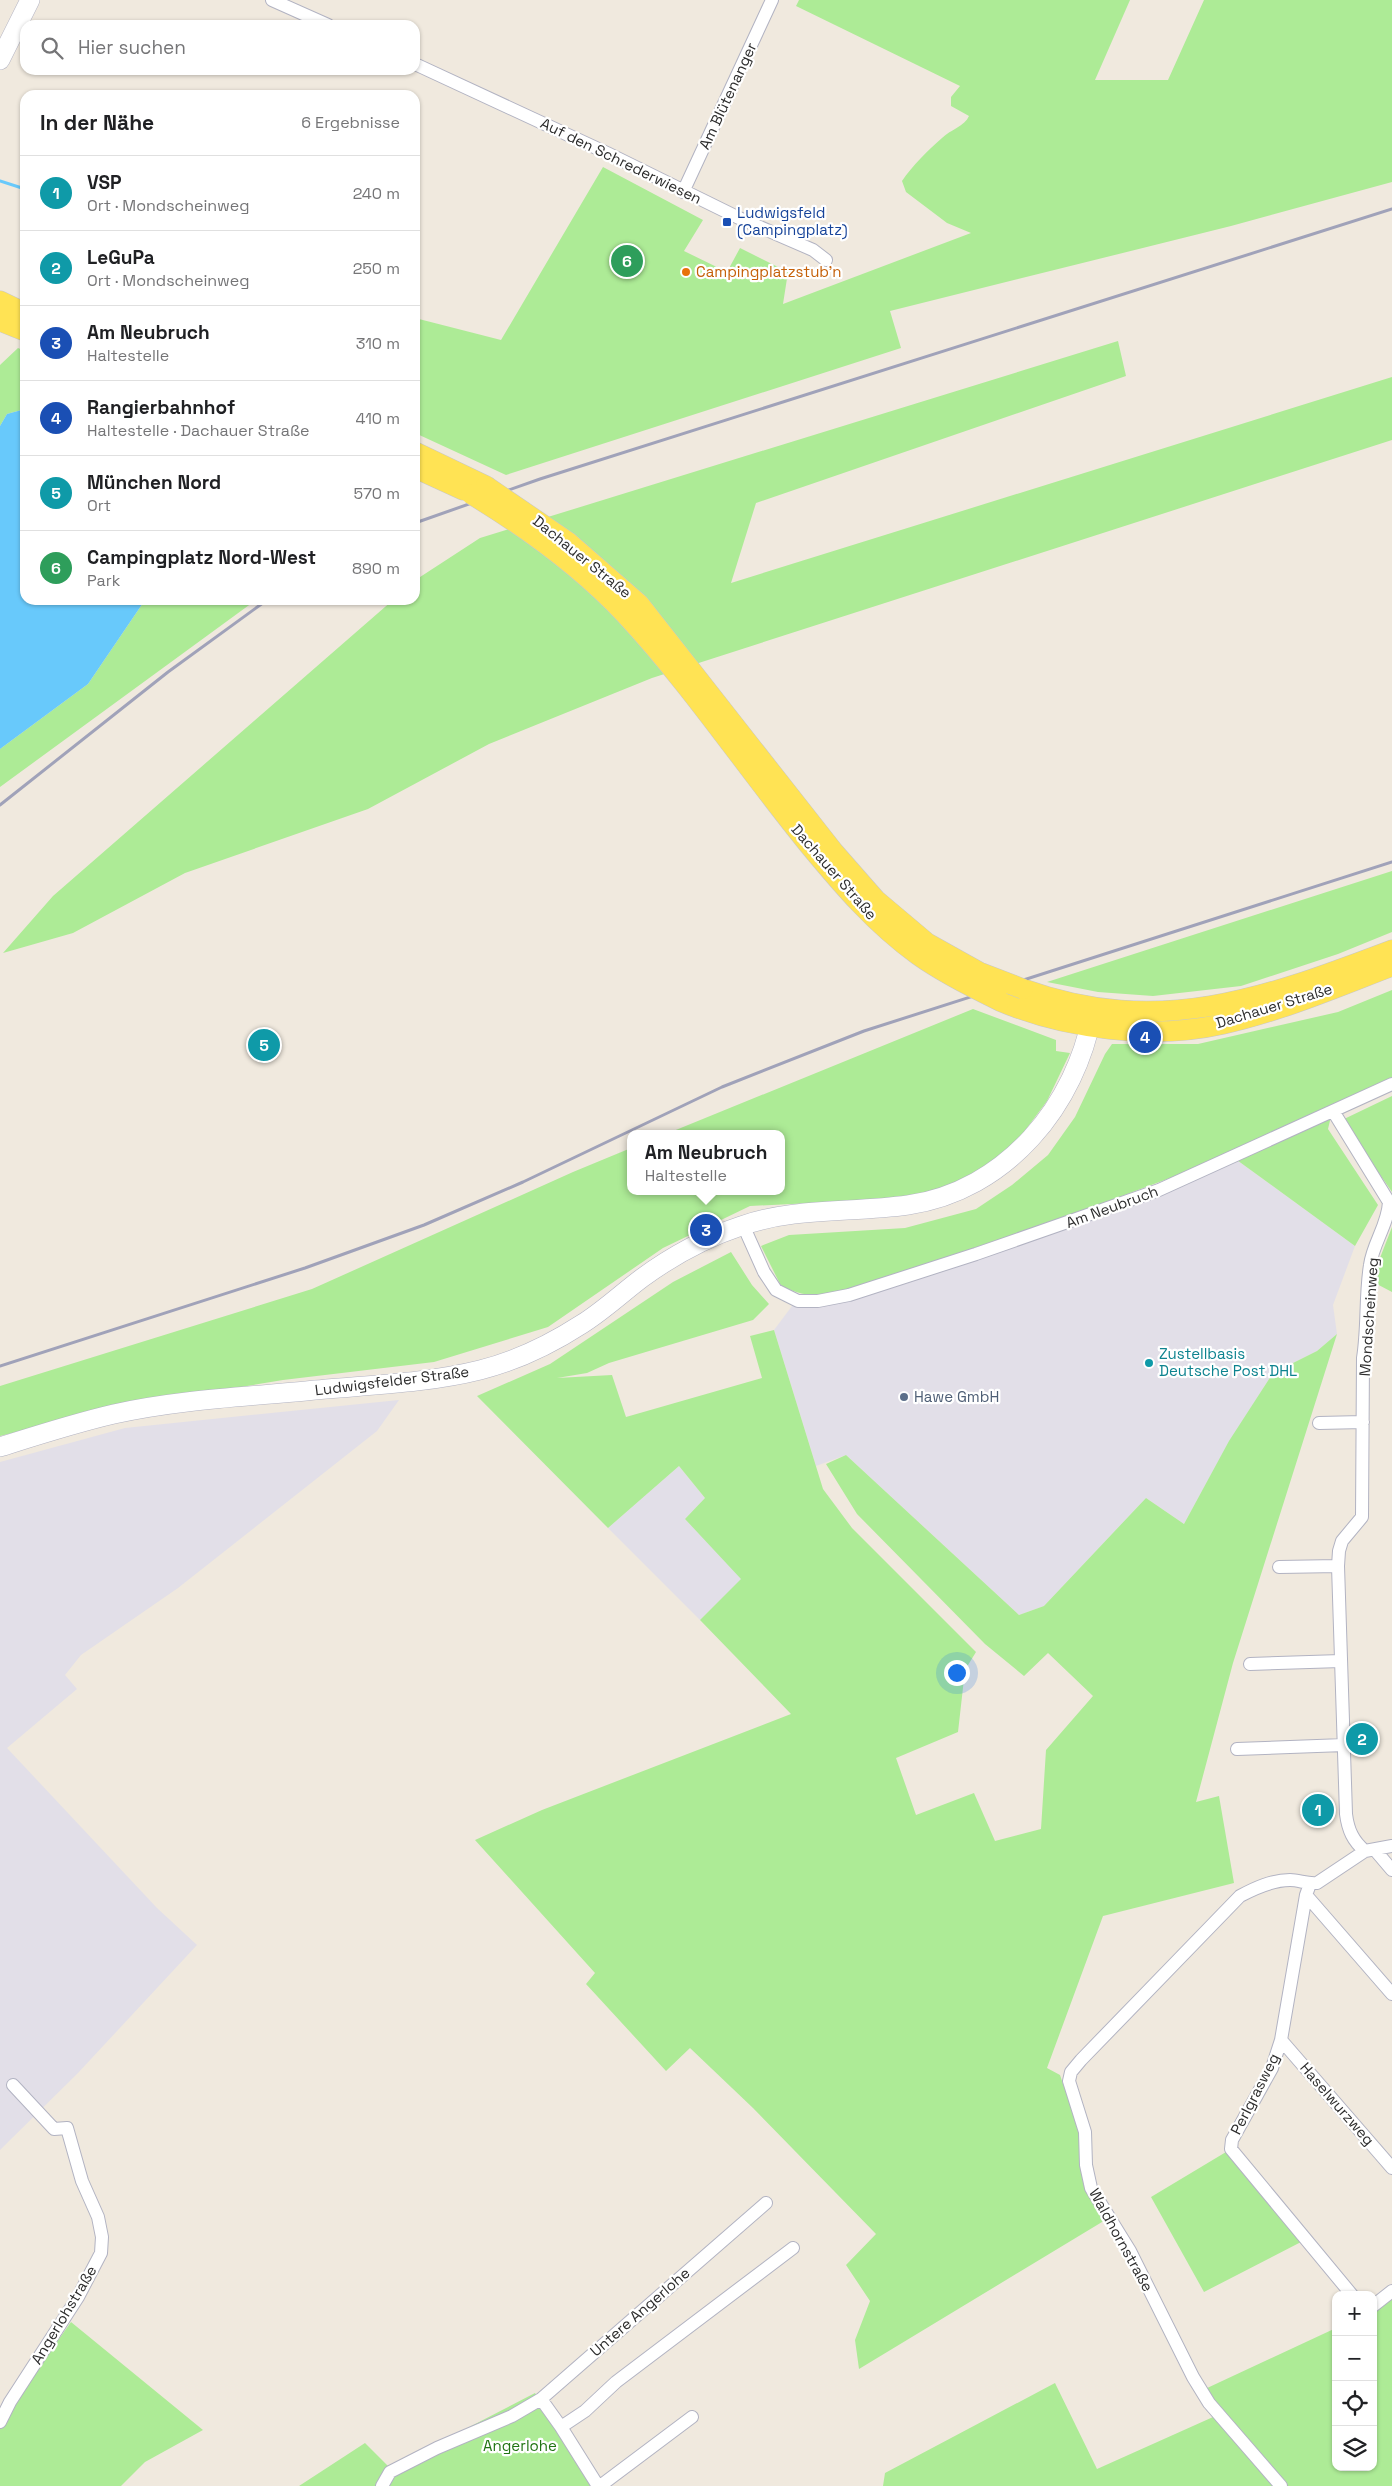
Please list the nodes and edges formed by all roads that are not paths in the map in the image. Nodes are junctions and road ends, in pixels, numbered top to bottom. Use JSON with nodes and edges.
{"nodes":[{"id":1,"x":30,"y":0,"type":"edge"},
{"id":2,"x":272,"y":0,"type":"edge"},
{"id":3,"x":772,"y":0,"type":"edge"},
{"id":4,"x":293,"y":4,"type":"edge"},
{"id":5,"x":320,"y":20,"type":"edge"},
{"id":6,"x":0,"y":60,"type":"edge"},
{"id":7,"x":420,"y":66,"type":"edge"},
{"id":8,"x":683,"y":192,"type":"junction"},
{"id":9,"x":826,"y":260,"type":"dead end"},
{"id":10,"x":0,"y":301,"type":"edge"},
{"id":11,"x":20,"y":310,"type":"edge"},
{"id":12,"x":0,"y":321,"type":"edge"},
{"id":13,"x":20,"y":329,"type":"edge"},
{"id":14,"x":420,"y":455,"type":"edge"},
{"id":15,"x":420,"y":470,"type":"edge"},
{"id":16,"x":478,"y":490,"type":"junction"},
{"id":17,"x":1392,"y":950,"type":"edge"},
{"id":18,"x":1392,"y":966,"type":"edge"},
{"id":19,"x":1092,"y":1016,"type":"junction"},
{"id":20,"x":1392,"y":1084,"type":"edge"},
{"id":21,"x":1333,"y":1111,"type":"junction"},
{"id":22,"x":744,"y":1225,"type":"junction"},
{"id":23,"x":1363,"y":1422,"type":"junction"},
{"id":24,"x":1320,"y":1423,"type":"dead end"},
{"id":25,"x":0,"y":1447,"type":"edge"},
{"id":26,"x":1338,"y":1566,"type":"junction"},
{"id":27,"x":1279,"y":1568,"type":"dead end"},
{"id":28,"x":1341,"y":1661,"type":"junction"},
{"id":29,"x":1250,"y":1664,"type":"dead end"},
{"id":30,"x":1344,"y":1745,"type":"junction"},
{"id":31,"x":1237,"y":1749,"type":"dead end"},
{"id":32,"x":1392,"y":1846,"type":"edge"},
{"id":33,"x":1370,"y":1851,"type":"junction"},
{"id":34,"x":1392,"y":1870,"type":"edge"},
{"id":35,"x":1311,"y":1887,"type":"junction"},
{"id":36,"x":1392,"y":1994,"type":"edge"},
{"id":37,"x":1281,"y":2040,"type":"junction"},
{"id":38,"x":13,"y":2085,"type":"dead end"},
{"id":39,"x":1392,"y":2168,"type":"edge"},
{"id":40,"x":766,"y":2203,"type":"dead end"},
{"id":41,"x":793,"y":2248,"type":"dead end"},
{"id":42,"x":1349,"y":2291,"type":"edge"},
{"id":43,"x":1392,"y":2291,"type":"edge"},
{"id":44,"x":1377,"y":2303,"type":"edge"},
{"id":45,"x":541,"y":2399,"type":"junction"},
{"id":46,"x":692,"y":2417,"type":"dead end"},
{"id":47,"x":0,"y":2422,"type":"edge"},
{"id":48,"x":561,"y":2426,"type":"junction"},
{"id":49,"x":382,"y":2486,"type":"edge"},
{"id":50,"x":599,"y":2486,"type":"edge"},
{"id":51,"x":1281,"y":2486,"type":"edge"}],
"edges":[{"from":1,"to":6,"type":"street"},
{"from":2,"to":4,"type":"street"},
{"from":3,"to":8,"type":"street","name":"Am Blütenanger"},
{"from":4,"to":5,"type":"street"},
{"from":7,"to":8,"type":"street","name":"Auf den Schrederwiesen"},
{"from":8,"to":9,"type":"street","name":"Auf den Schrederwiesen"},
{"from":10,"to":11,"type":"main road"},
{"from":12,"to":13,"type":"main road"},
{"from":14,"to":16,"type":"main road","name":"Dachauer Straße"},
{"from":15,"to":16,"type":"main road","name":"Dachauer Straße"},
{"from":16,"to":19,"type":"main road","name":"Dachauer Straße","bridge":true},
{"from":16,"to":19,"type":"main road","name":"Dachauer Straße","bridge":true},
{"from":17,"to":19,"type":"main road","name":"Dachauer Straße"},
{"from":18,"to":19,"type":"main road","name":"Dachauer Straße"},
{"from":19,"to":22,"type":"street","name":"Ludwigsfelder Straße"},
{"from":20,"to":21,"type":"street","name":"Am Neubruch"},
{"from":21,"to":22,"type":"street","name":"Am Neubruch"},
{"from":21,"to":23,"type":"street","name":"Mondscheinweg"},
{"from":22,"to":25,"type":"street","name":"Ludwigsfelder Straße"},
{"from":23,"to":24,"type":"street"},
{"from":23,"to":26,"type":"street","name":"Mondscheinweg"},
{"from":26,"to":27,"type":"street"},
{"from":26,"to":28,"type":"street","name":"Mondscheinweg"},
{"from":28,"to":29,"type":"street"},
{"from":28,"to":30,"type":"street","name":"Mondscheinweg"},
{"from":30,"to":31,"type":"street"},
{"from":30,"to":33,"type":"street","name":"Mondscheinweg"},
{"from":32,"to":33,"type":"street"},
{"from":33,"to":34,"type":"street","name":"Mondscheinweg"},
{"from":33,"to":35,"type":"street"},
{"from":35,"to":36,"type":"street"},
{"from":35,"to":37,"type":"street","name":"Perlgrasweg"},
{"from":35,"to":51,"type":"street","name":"Waldhornstraße"},
{"from":37,"to":39,"type":"street","name":"Haselwurzweg"},
{"from":37,"to":42,"type":"street","name":"Perlgrasweg"},
{"from":38,"to":47,"type":"street","name":"Angerlohstraße"},
{"from":40,"to":45,"type":"street","name":"Untere Angerlohe"},
{"from":41,"to":48,"type":"street"},
{"from":43,"to":44,"type":"street"},
{"from":45,"to":48,"type":"street"},
{"from":45,"to":49,"type":"street"},
{"from":46,"to":50,"type":"street"},
{"from":48,"to":50,"type":"street"}]}
